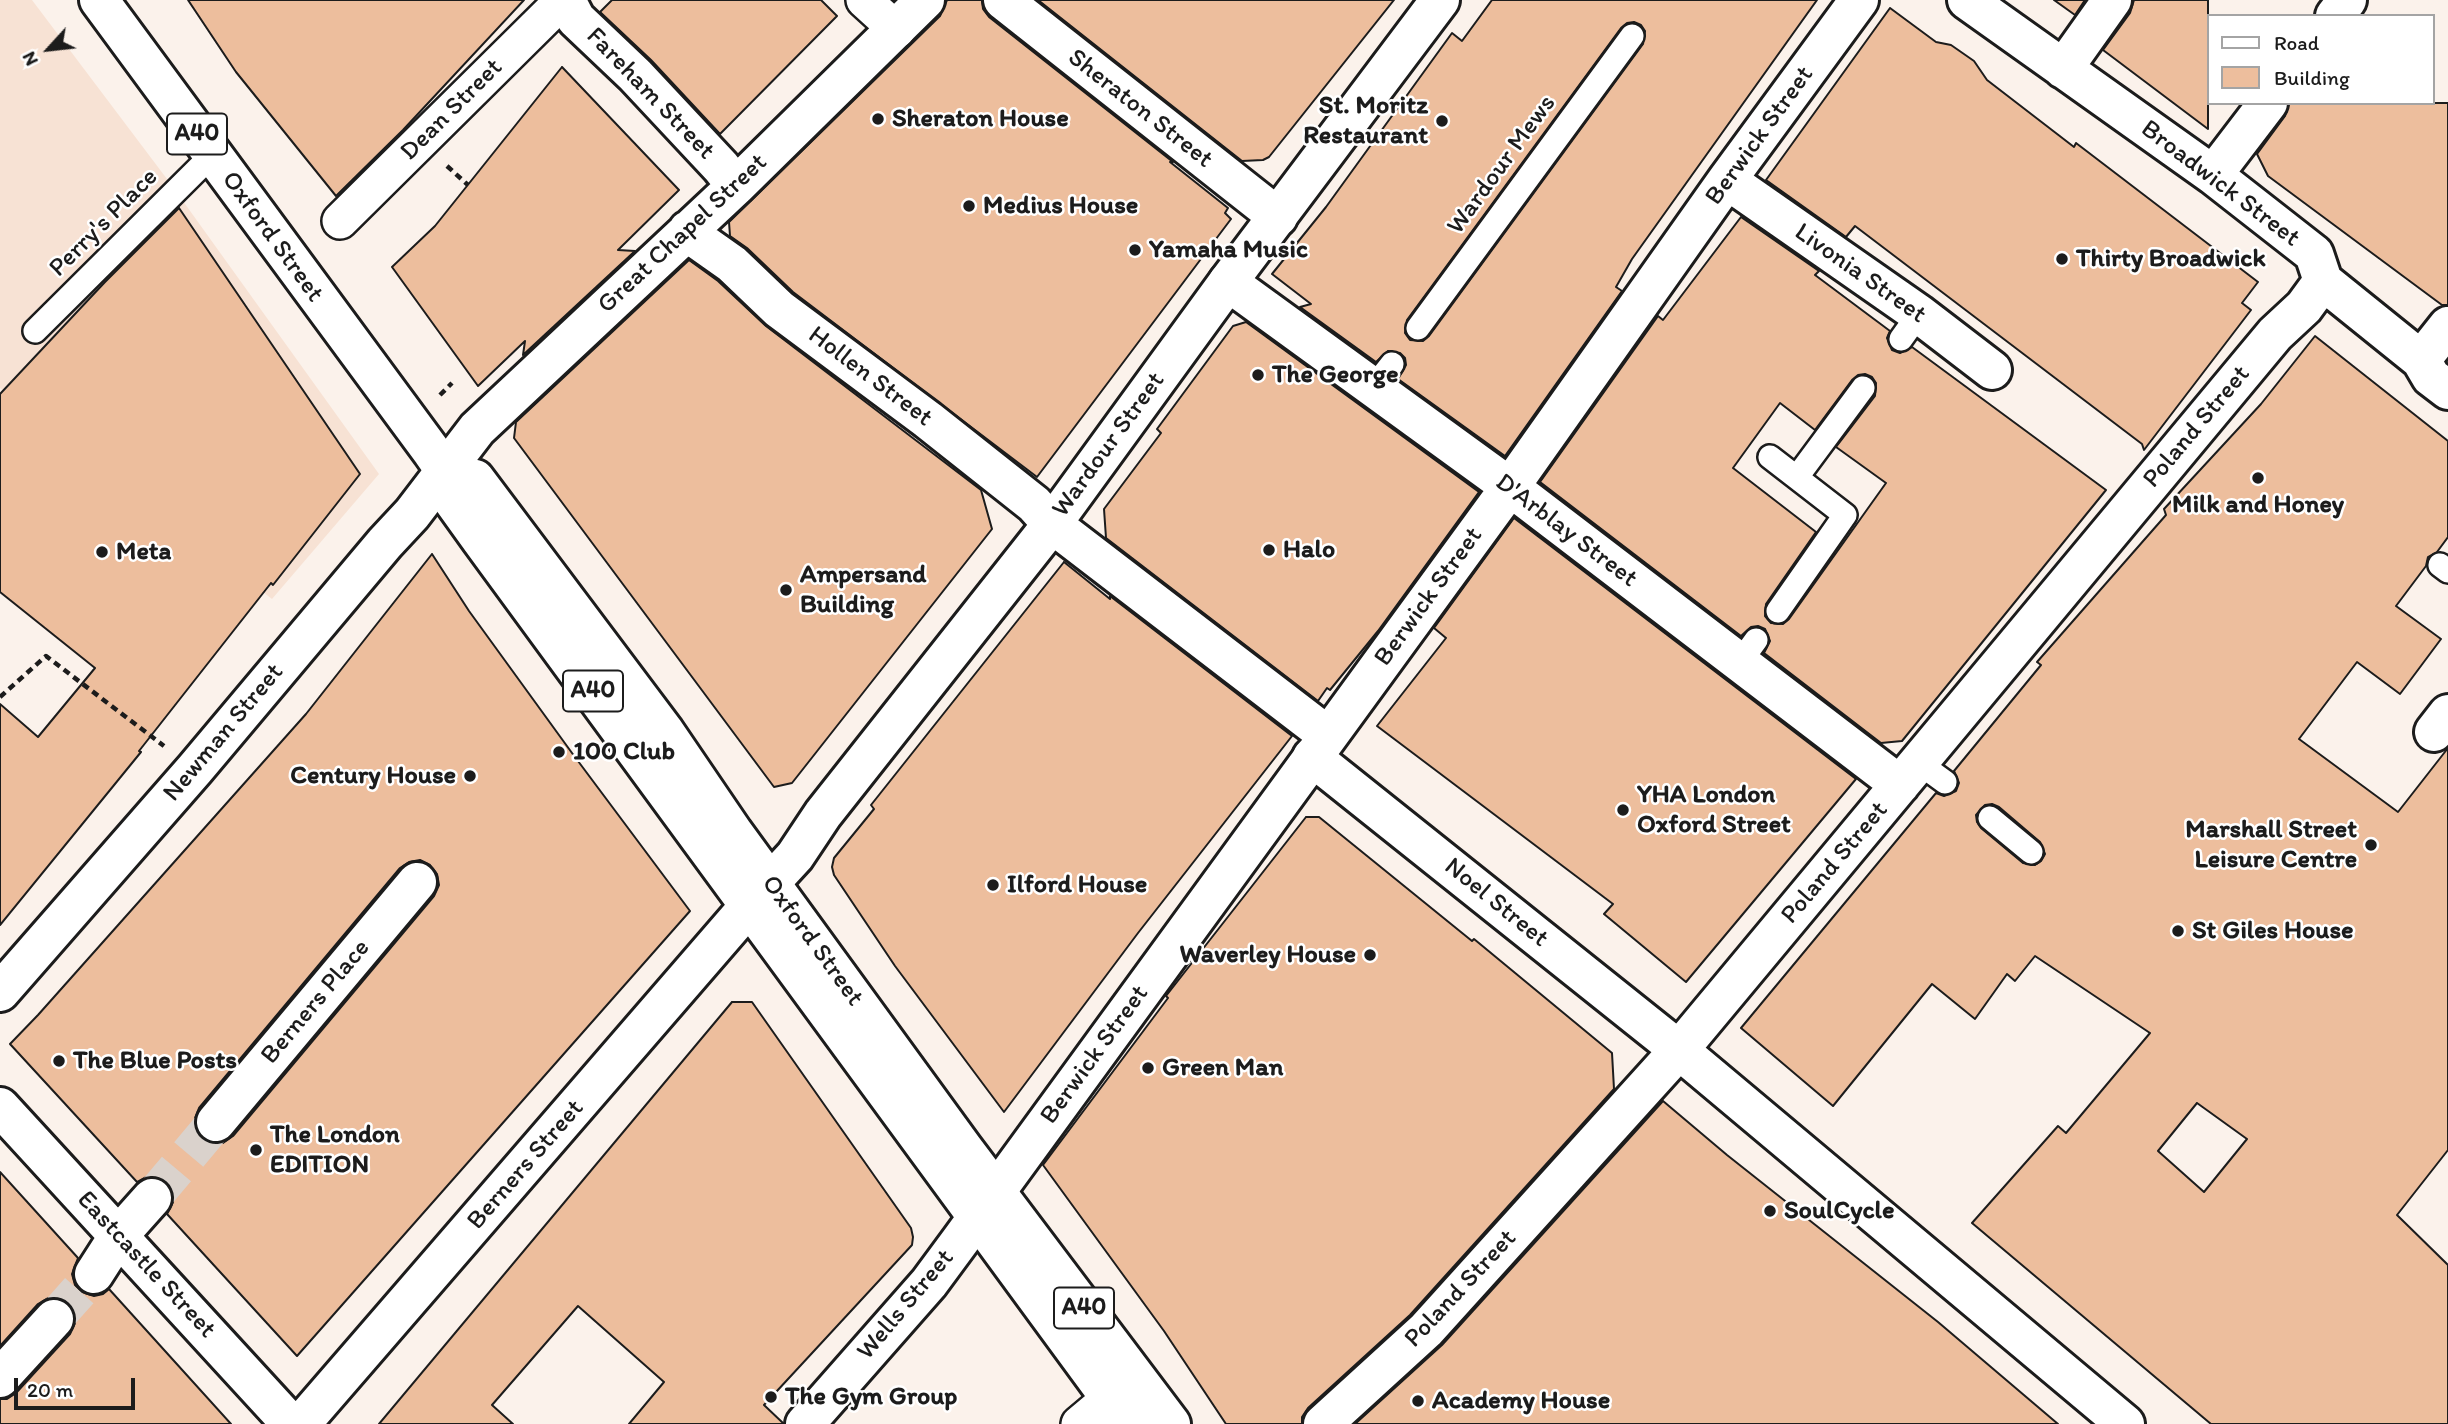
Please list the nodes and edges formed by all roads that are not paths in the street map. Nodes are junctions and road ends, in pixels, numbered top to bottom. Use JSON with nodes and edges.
{"nodes":[{"id":1,"x":99,"y":0,"type":"edge"},
{"id":2,"x":565,"y":0,"type":"edge"},
{"id":3,"x":864,"y":0,"type":"edge"},
{"id":4,"x":925,"y":0,"type":"edge"},
{"id":5,"x":1003,"y":0,"type":"edge"},
{"id":6,"x":1440,"y":0,"type":"edge"},
{"id":7,"x":1859,"y":0,"type":"edge"},
{"id":8,"x":1967,"y":0,"type":"edge"},
{"id":9,"x":2112,"y":0,"type":"edge"},
{"id":10,"x":897,"y":30,"type":"junction"},
{"id":11,"x":1632,"y":36,"type":"dead end"},
{"id":12,"x":2063,"y":69,"type":"junction"},
{"id":13,"x":2266,"y":105,"type":"edge"},
{"id":14,"x":212,"y":155,"type":"junction"},
{"id":15,"x":2213,"y":175,"type":"junction"},
{"id":16,"x":1727,"y":180,"type":"junction"},
{"id":17,"x":736,"y":186,"type":"junction"},
{"id":18,"x":1278,"y":217,"type":"junction"},
{"id":19,"x":340,"y":221,"type":"dead end"},
{"id":20,"x":702,"y":242,"type":"junction"},
{"id":21,"x":2323,"y":281,"type":"junction"},
{"id":22,"x":1228,"y":282,"type":"junction"},
{"id":23,"x":2448,"y":326,"type":"edge"},
{"id":24,"x":1418,"y":328,"type":"dead end"},
{"id":25,"x":35,"y":331,"type":"dead end"},
{"id":26,"x":2421,"y":360,"type":"junction"},
{"id":27,"x":1992,"y":369,"type":"dead end"},
{"id":28,"x":1863,"y":388,"type":"dead end"},
{"id":29,"x":2448,"y":390,"type":"edge"},
{"id":30,"x":1770,"y":457,"type":"dead end"},
{"id":31,"x":446,"y":472,"type":"junction"},
{"id":32,"x":1797,"y":477,"type":"junction"},
{"id":33,"x":1510,"y":487,"type":"junction"},
{"id":34,"x":1052,"y":524,"type":"junction"},
{"id":35,"x":1779,"y":611,"type":"dead end"},
{"id":36,"x":1319,"y":746,"type":"junction"},
{"id":37,"x":1922,"y":777,"type":"junction"},
{"id":38,"x":1990,"y":818,"type":"dead end"},
{"id":39,"x":2031,"y":852,"type":"dead end"},
{"id":40,"x":417,"y":882,"type":"dead end"},
{"id":41,"x":759,"y":895,"type":"junction"},
{"id":42,"x":0,"y":992,"type":"edge"},
{"id":43,"x":1679,"y":1050,"type":"junction"},
{"id":44,"x":0,"y":1107,"type":"edge"},
{"id":45,"x":215,"y":1122,"type":"tunnel mouth"},
{"id":46,"x":152,"y":1198,"type":"tunnel mouth"},
{"id":47,"x":986,"y":1204,"type":"junction"},
{"id":48,"x":119,"y":1235,"type":"junction"},
{"id":49,"x":94,"y":1274,"type":"tunnel mouth"},
{"id":50,"x":54,"y":1320,"type":"tunnel mouth"},
{"id":51,"x":0,"y":1378,"type":"edge"},
{"id":52,"x":1119,"y":1411,"type":"edge"},
{"id":53,"x":291,"y":1424,"type":"edge"},
{"id":54,"x":302,"y":1424,"type":"edge"},
{"id":55,"x":805,"y":1424,"type":"edge"},
{"id":56,"x":1079,"y":1424,"type":"edge"},
{"id":57,"x":1171,"y":1424,"type":"edge"},
{"id":58,"x":1323,"y":1424,"type":"edge"},
{"id":59,"x":2125,"y":1424,"type":"edge"}],
"edges":[{"from":1,"to":14,"type":"street","name":"Oxford Street","number":"A40"},
{"from":2,"to":17,"type":"street","name":"Fareham Street"},
{"from":2,"to":19,"type":"street","name":"Dean Street"},
{"from":3,"to":10,"type":"street"},
{"from":4,"to":10,"type":"street","name":"Great Chapel Street"},
{"from":5,"to":18,"type":"street","name":"Sheraton Street"},
{"from":6,"to":18,"type":"street","name":"Wardour Street"},
{"from":7,"to":16,"type":"street","name":"Berwick Street"},
{"from":8,"to":12,"type":"street","name":"Broadwick Street"},
{"from":9,"to":12,"type":"street"},
{"from":10,"to":17,"type":"street","name":"Great Chapel Street"},
{"from":11,"to":24,"type":"lane","name":"Wardour Mews"},
{"from":12,"to":15,"type":"street","name":"Broadwick Street"},
{"from":13,"to":15,"type":"street"},
{"from":14,"to":25,"type":"lane","name":"Perry's Place"},
{"from":14,"to":31,"type":"street","name":"Oxford Street","number":"A40"},
{"from":15,"to":21,"type":"street","name":"Broadwick Street"},
{"from":16,"to":27,"type":"street","name":"Livonia Street"},
{"from":16,"to":33,"type":"street","name":"Berwick Street"},
{"from":17,"to":20,"type":"street","name":"Great Chapel Street"},
{"from":18,"to":22,"type":"street","name":"Wardour Street"},
{"from":20,"to":31,"type":"street","name":"Great Chapel Street"},
{"from":20,"to":34,"type":"street","name":"Hollen Street"},
{"from":21,"to":26,"type":"street","name":"Broadwick Street"},
{"from":21,"to":37,"type":"street","name":"Poland Street"},
{"from":22,"to":33,"type":"street","name":"D'Arblay Street"},
{"from":22,"to":34,"type":"street","name":"Wardour Street"},
{"from":23,"to":26,"type":"street"},
{"from":26,"to":29,"type":"street","name":"Broadwick Street"},
{"from":28,"to":32,"type":"lane"},
{"from":30,"to":32,"type":"lane"},
{"from":31,"to":41,"type":"street","name":"Oxford Street","number":"A40"},
{"from":31,"to":42,"type":"street","name":"Newman Street"},
{"from":32,"to":35,"type":"lane"},
{"from":33,"to":36,"type":"street","name":"Berwick Street"},
{"from":33,"to":37,"type":"street","name":"D'Arblay Street"},
{"from":34,"to":36,"type":"street","name":"Noel Street"},
{"from":34,"to":41,"type":"street","name":"Wardour Street"},
{"from":36,"to":43,"type":"street","name":"Noel Street"},
{"from":36,"to":47,"type":"street","name":"Berwick Street"},
{"from":37,"to":43,"type":"street","name":"Poland Street"},
{"from":38,"to":39,"type":"lane"},
{"from":40,"to":45,"type":"street","name":"Berners Place"},
{"from":41,"to":47,"type":"street","name":"Oxford Street","number":"A40"},
{"from":41,"to":54,"type":"street","name":"Berners Street"},
{"from":43,"to":58,"type":"street","name":"Poland Street"},
{"from":43,"to":59,"type":"street","name":"Noel Street"},
{"from":44,"to":48,"type":"street","name":"Eastcastle Street"},
{"from":46,"to":48,"type":"street"},
{"from":47,"to":52,"type":"street","name":"Oxford Street","number":"A40"},
{"from":47,"to":55,"type":"street","name":"Wells Street"},
{"from":47,"to":57,"type":"street","name":"Oxford Street","number":"A40"},
{"from":48,"to":49,"type":"street"},
{"from":48,"to":53,"type":"street","name":"Eastcastle Street"},
{"from":50,"to":51,"type":"street"},
{"from":52,"to":56,"type":"street"}]}
